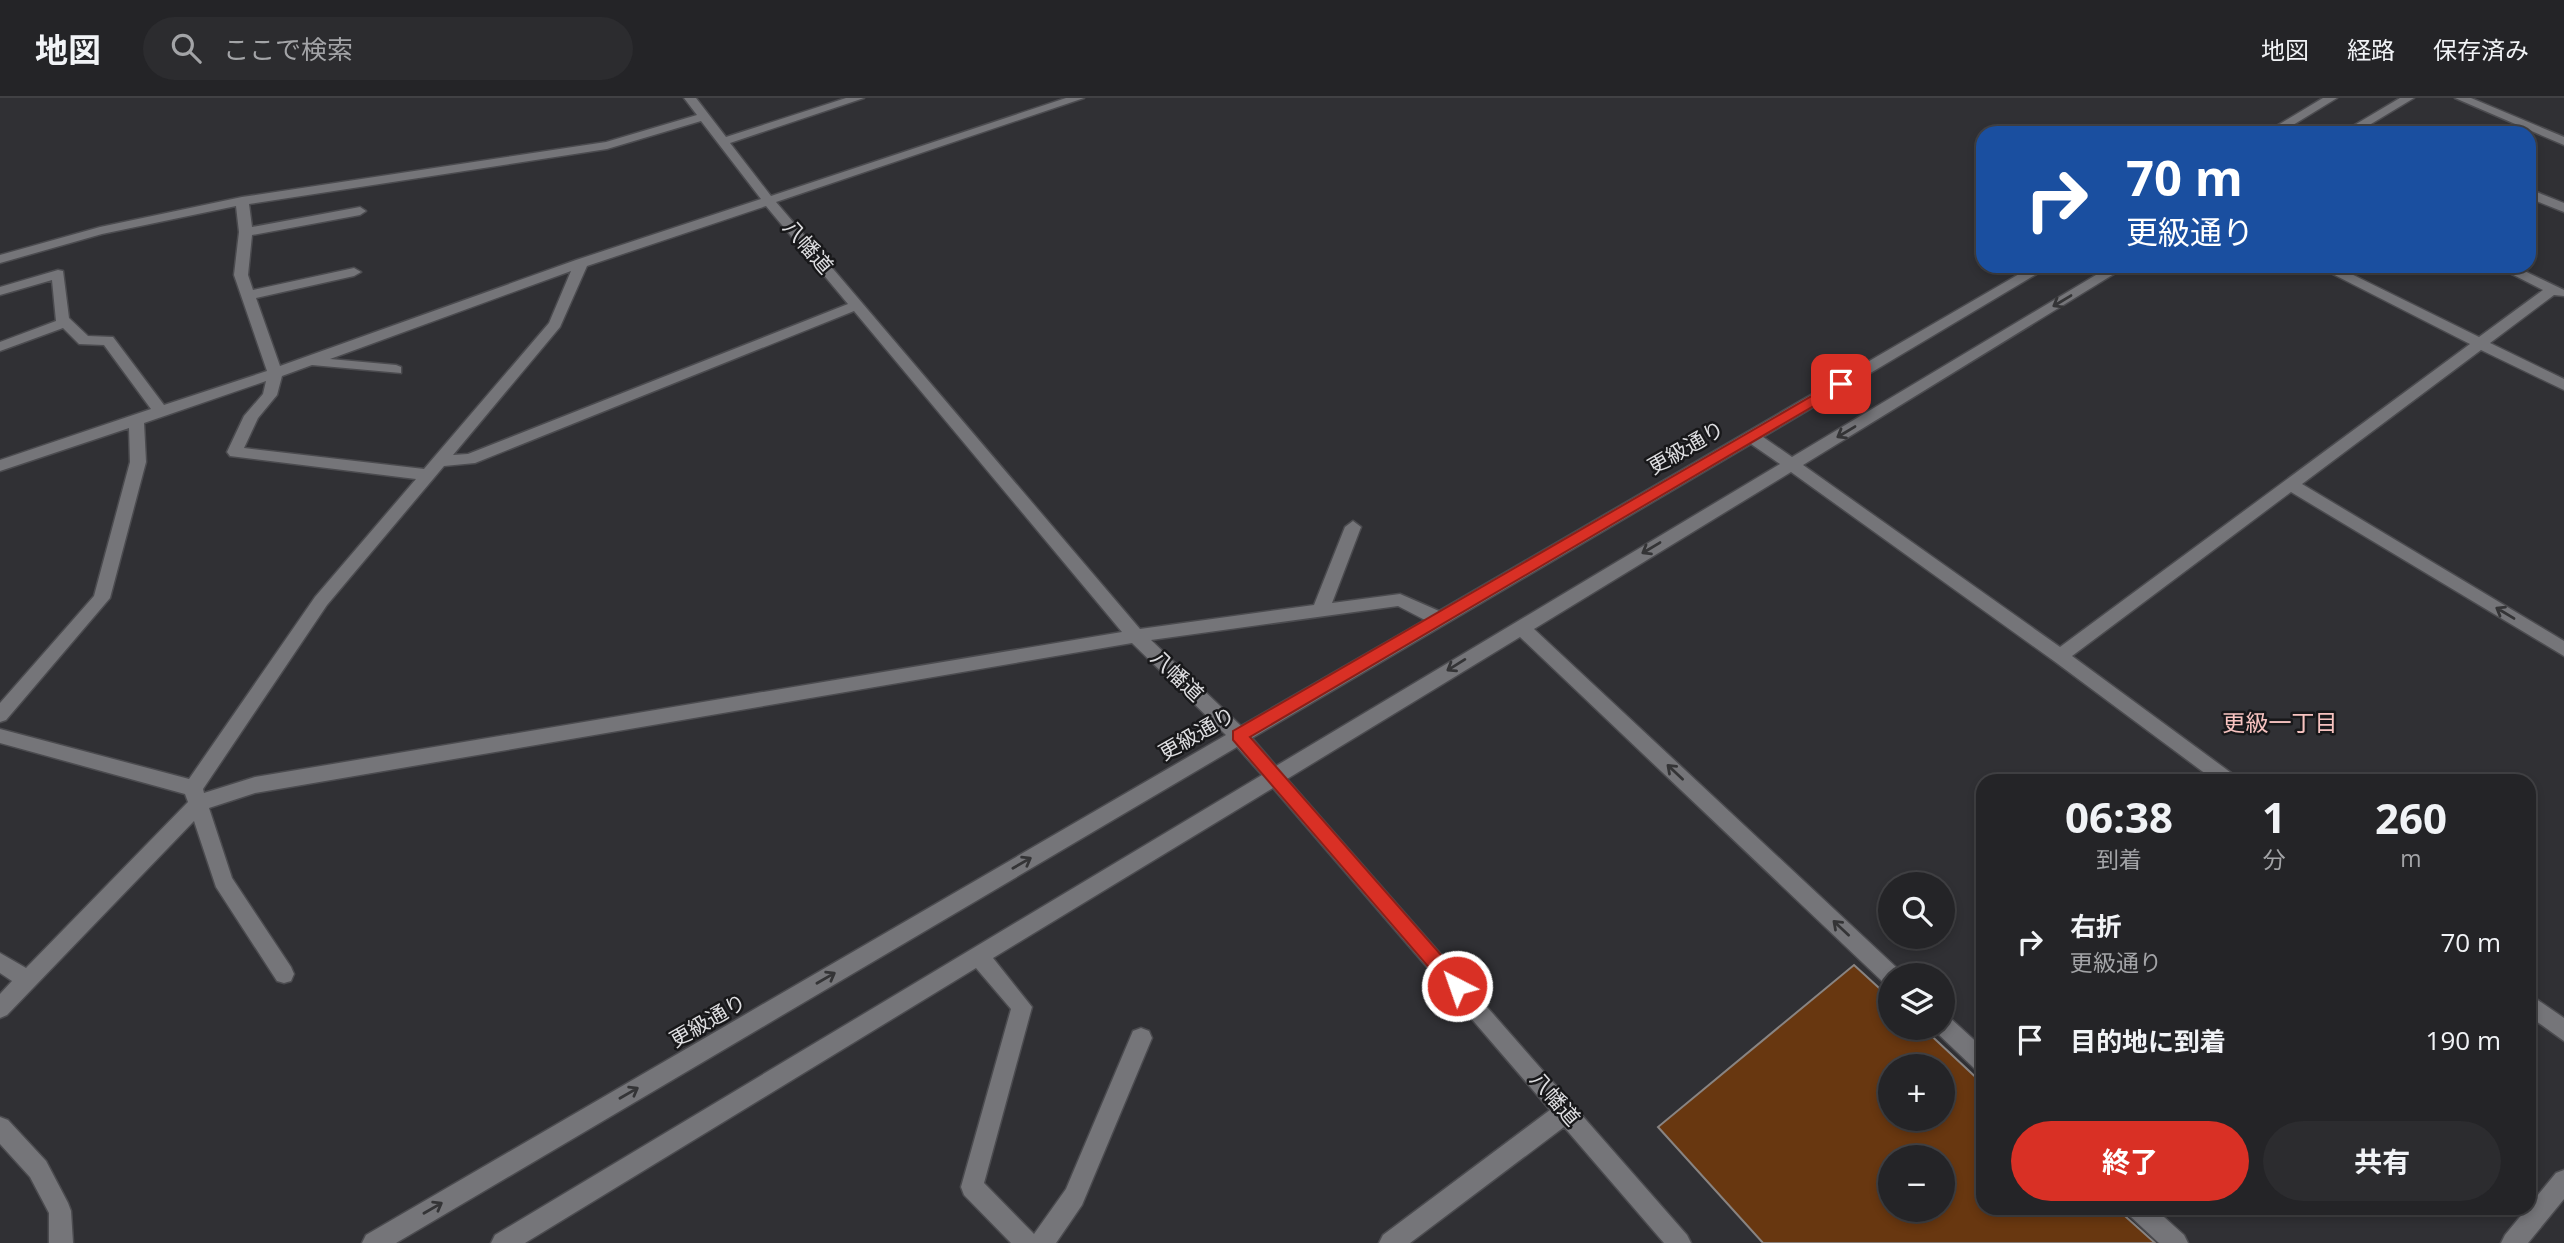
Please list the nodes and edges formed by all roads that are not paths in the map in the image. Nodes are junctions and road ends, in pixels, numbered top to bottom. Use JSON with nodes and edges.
{"nodes":[{"id":1,"x":690,"y":98,"type":"edge"},
{"id":2,"x":859,"y":98,"type":"edge"},
{"id":3,"x":1078,"y":98,"type":"edge"},
{"id":4,"x":2331,"y":98,"type":"edge"},
{"id":5,"x":2408,"y":98,"type":"edge"},
{"id":6,"x":2461,"y":98,"type":"edge"},
{"id":7,"x":705,"y":116,"type":"junction"},
{"id":8,"x":2283,"y":126,"type":"edge"},
{"id":9,"x":2359,"y":126,"type":"edge"},
{"id":10,"x":2528,"y":126,"type":"edge"},
{"id":11,"x":2536,"y":129,"type":"edge"},
{"id":12,"x":724,"y":141,"type":"junction"},
{"id":13,"x":2564,"y":141,"type":"edge"},
{"id":14,"x":2536,"y":196,"type":"edge"},
{"id":15,"x":242,"y":201,"type":"junction"},
{"id":16,"x":770,"y":203,"type":"junction"},
{"id":17,"x":2564,"y":208,"type":"edge"},
{"id":18,"x":360,"y":211,"type":"dead end"},
{"id":19,"x":246,"y":232,"type":"junction"},
{"id":20,"x":0,"y":259,"type":"edge"},
{"id":21,"x":582,"y":263,"type":"junction"},
{"id":22,"x":354,"y":272,"type":"dead end"},
{"id":23,"x":2031,"y":273,"type":"edge"},
{"id":24,"x":2108,"y":273,"type":"edge"},
{"id":25,"x":2338,"y":273,"type":"edge"},
{"id":26,"x":2518,"y":273,"type":"edge"},
{"id":27,"x":0,"y":292,"type":"edge"},
{"id":28,"x":2558,"y":292,"type":"edge"},
{"id":29,"x":249,"y":295,"type":"junction"},
{"id":30,"x":859,"y":305,"type":"junction"},
{"id":31,"x":66,"y":322,"type":"junction"},
{"id":32,"x":2482,"y":344,"type":"junction"},
{"id":33,"x":0,"y":347,"type":"edge"},
{"id":34,"x":310,"y":362,"type":"junction"},
{"id":35,"x":396,"y":370,"type":"dead end"},
{"id":36,"x":275,"y":373,"type":"junction"},
{"id":37,"x":2564,"y":386,"type":"edge"},
{"id":38,"x":161,"y":412,"type":"junction"},
{"id":39,"x":136,"y":421,"type":"junction"},
{"id":40,"x":1751,"y":436,"type":"junction"},
{"id":41,"x":441,"y":461,"type":"junction"},
{"id":42,"x":1791,"y":465,"type":"junction"},
{"id":43,"x":0,"y":466,"type":"edge"},
{"id":44,"x":429,"y":475,"type":"junction"},
{"id":45,"x":2291,"y":485,"type":"junction"},
{"id":46,"x":1353,"y":527,"type":"dead end"},
{"id":47,"x":1320,"y":611,"type":"junction"},
{"id":48,"x":1439,"y":619,"type":"junction"},
{"id":49,"x":1520,"y":626,"type":"junction"},
{"id":50,"x":1136,"y":636,"type":"junction"},
{"id":51,"x":2564,"y":649,"type":"edge"},
{"id":52,"x":2060,"y":656,"type":"junction"},
{"id":53,"x":0,"y":715,"type":"edge"},
{"id":54,"x":0,"y":736,"type":"edge"},
{"id":55,"x":1239,"y":736,"type":"junction"},
{"id":56,"x":2219,"y":774,"type":"edge"},
{"id":57,"x":1275,"y":777,"type":"junction"},
{"id":58,"x":196,"y":795,"type":"junction"},
{"id":59,"x":979,"y":956,"type":"junction"},
{"id":60,"x":0,"y":962,"type":"edge"},
{"id":61,"x":1878,"y":964,"type":"edge"},
{"id":62,"x":285,"y":974,"type":"dead end"},
{"id":63,"x":27,"y":980,"type":"junction"},
{"id":64,"x":0,"y":1008,"type":"edge"},
{"id":65,"x":2536,"y":1009,"type":"edge"},
{"id":66,"x":2564,"y":1031,"type":"edge"},
{"id":67,"x":1955,"y":1036,"type":"edge"},
{"id":68,"x":1141,"y":1038,"type":"dead end"},
{"id":69,"x":1976,"y":1056,"type":"edge"},
{"id":70,"x":1565,"y":1112,"type":"junction"},
{"id":71,"x":0,"y":1128,"type":"edge"},
{"id":72,"x":2564,"y":1181,"type":"edge"},
{"id":73,"x":2146,"y":1215,"type":"edge"},
{"id":74,"x":61,"y":1243,"type":"edge"},
{"id":75,"x":374,"y":1243,"type":"edge"},
{"id":76,"x":503,"y":1243,"type":"edge"},
{"id":77,"x":1027,"y":1243,"type":"edge"},
{"id":78,"x":1042,"y":1243,"type":"edge"},
{"id":79,"x":1391,"y":1243,"type":"edge"},
{"id":80,"x":1679,"y":1243,"type":"edge"},
{"id":81,"x":2176,"y":1243,"type":"edge"},
{"id":82,"x":2513,"y":1243,"type":"edge"}],
"edges":[{"from":1,"to":7,"type":"street","name":"八幡道"},
{"from":2,"to":12,"type":"street"},
{"from":3,"to":16,"type":"street"},
{"from":4,"to":8,"type":"street"},
{"from":5,"to":9,"type":"street"},
{"from":6,"to":10,"type":"street"},
{"from":7,"to":12,"type":"street","name":"八幡道"},
{"from":7,"to":15,"type":"street"},
{"from":11,"to":13,"type":"street"},
{"from":12,"to":16,"type":"street","name":"八幡道"},
{"from":14,"to":17,"type":"street"},
{"from":15,"to":19,"type":"street"},
{"from":15,"to":20,"type":"street"},
{"from":16,"to":21,"type":"street"},
{"from":16,"to":30,"type":"street","name":"八幡道"},
{"from":18,"to":19,"type":"street"},
{"from":19,"to":29,"type":"street"},
{"from":21,"to":34,"type":"street"},
{"from":21,"to":41,"type":"street"},
{"from":22,"to":29,"type":"street"},
{"from":23,"to":40,"type":"street","name":"更級通り"},
{"from":24,"to":42,"type":"street","one_way":true},
{"from":25,"to":32,"type":"street"},
{"from":26,"to":28,"type":"street"},
{"from":27,"to":31,"type":"street"},
{"from":28,"to":32,"type":"street"},
{"from":29,"to":36,"type":"street"},
{"from":30,"to":41,"type":"street"},
{"from":30,"to":50,"type":"street","name":"八幡道"},
{"from":31,"to":33,"type":"street"},
{"from":31,"to":38,"type":"street"},
{"from":32,"to":37,"type":"street"},
{"from":32,"to":45,"type":"street"},
{"from":34,"to":35,"type":"street"},
{"from":34,"to":36,"type":"street"},
{"from":36,"to":38,"type":"street"},
{"from":36,"to":44,"type":"street"},
{"from":38,"to":39,"type":"street"},
{"from":39,"to":43,"type":"street"},
{"from":39,"to":53,"type":"street"},
{"from":40,"to":42,"type":"street"},
{"from":40,"to":48,"type":"street","name":"更級通り"},
{"from":41,"to":44,"type":"street"},
{"from":42,"to":49,"type":"street","one_way":true},
{"from":42,"to":52,"type":"street"},
{"from":44,"to":58,"type":"street"},
{"from":51,"to":45,"type":"street","one_way":true},
{"from":45,"to":52,"type":"street"},
{"from":46,"to":47,"type":"street"},
{"from":47,"to":48,"type":"street"},
{"from":47,"to":50,"type":"street"},
{"from":48,"to":55,"type":"street","name":"更級通り"},
{"from":49,"to":57,"type":"street","one_way":true},
{"from":61,"to":49,"type":"street","one_way":true},
{"from":50,"to":55,"type":"street","name":"八幡道"},
{"from":50,"to":58,"type":"street"},
{"from":52,"to":56,"type":"street"},
{"from":54,"to":58,"type":"street"},
{"from":55,"to":57,"type":"street","name":"八幡道"},
{"from":75,"to":55,"type":"street","name":"更級通り","one_way":true},
{"from":57,"to":59,"type":"street"},
{"from":57,"to":70,"type":"street","name":"八幡道"},
{"from":58,"to":62,"type":"street"},
{"from":58,"to":63,"type":"street"},
{"from":59,"to":76,"type":"street"},
{"from":59,"to":77,"type":"street"},
{"from":60,"to":63,"type":"street"},
{"from":63,"to":64,"type":"street"},
{"from":65,"to":66,"type":"street"},
{"from":67,"to":69,"type":"street"},
{"from":68,"to":78,"type":"street"},
{"from":70,"to":79,"type":"street"},
{"from":70,"to":80,"type":"street","name":"八幡道"},
{"from":71,"to":74,"type":"street"},
{"from":72,"to":82,"type":"street"},
{"from":73,"to":81,"type":"street"}]}
